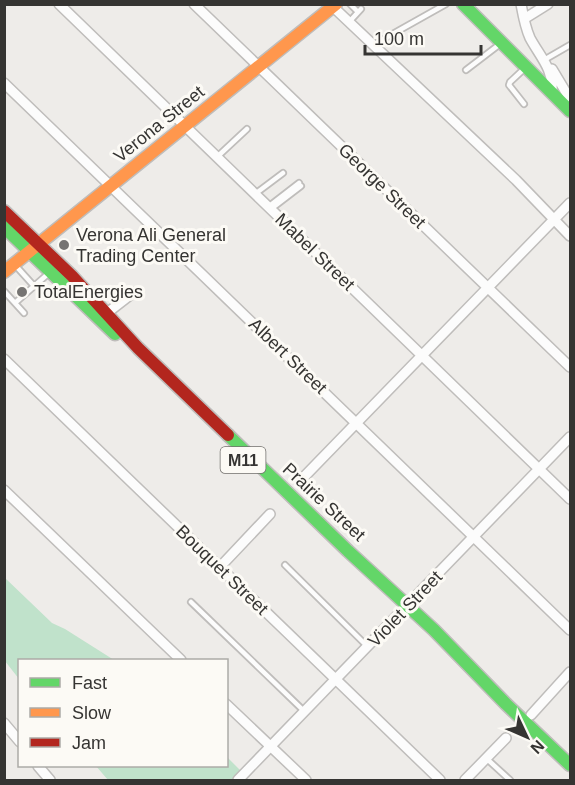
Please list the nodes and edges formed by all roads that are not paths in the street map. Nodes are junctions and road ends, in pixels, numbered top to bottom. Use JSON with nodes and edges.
{"nodes":[{"id":1,"x":59,"y":4,"type":"edge"},
{"id":2,"x":194,"y":4,"type":"edge"},
{"id":3,"x":350,"y":4,"type":"edge"},
{"id":4,"x":446,"y":4,"type":"edge"},
{"id":5,"x":463,"y":4,"type":"edge"},
{"id":6,"x":521,"y":4,"type":"edge"},
{"id":7,"x":548,"y":4,"type":"edge"},
{"id":8,"x":333,"y":5,"type":"edge"},
{"id":9,"x":524,"y":19,"type":"junction"},
{"id":10,"x":349,"y":22,"type":"junction"},
{"id":11,"x":502,"y":42,"type":"junction"},
{"id":12,"x":373,"y":45,"type":"junction"},
{"id":13,"x":570,"y":45,"type":"edge"},
{"id":14,"x":545,"y":62,"type":"junction"},
{"id":15,"x":259,"y":66,"type":"junction"},
{"id":16,"x":527,"y":67,"type":"junction"},
{"id":17,"x":466,"y":70,"type":"dead end"},
{"id":18,"x":4,"y":83,"type":"edge"},
{"id":19,"x":552,"y":91,"type":"junction"},
{"id":20,"x":524,"y":104,"type":"dead end"},
{"id":21,"x":570,"y":106,"type":"edge"},
{"id":22,"x":185,"y":126,"type":"junction"},
{"id":23,"x":247,"y":129,"type":"dead end"},
{"id":24,"x":217,"y":157,"type":"junction"},
{"id":25,"x":283,"y":173,"type":"dead end"},
{"id":26,"x":300,"y":184,"type":"dead end"},
{"id":27,"x":111,"y":186,"type":"junction"},
{"id":28,"x":255,"y":194,"type":"junction"},
{"id":29,"x":570,"y":203,"type":"edge"},
{"id":30,"x":270,"y":208,"type":"junction"},
{"id":31,"x":4,"y":211,"type":"edge"},
{"id":32,"x":555,"y":220,"type":"junction"},
{"id":33,"x":4,"y":226,"type":"edge"},
{"id":34,"x":570,"y":236,"type":"edge"},
{"id":35,"x":35,"y":248,"type":"junction"},
{"id":36,"x":10,"y":268,"type":"edge"},
{"id":37,"x":51,"y":271,"type":"junction"},
{"id":38,"x":34,"y":286,"type":"junction"},
{"id":39,"x":489,"y":288,"type":"junction"},
{"id":40,"x":4,"y":291,"type":"edge"},
{"id":41,"x":134,"y":292,"type":"dead end"},
{"id":42,"x":15,"y":303,"type":"junction"},
{"id":43,"x":24,"y":313,"type":"dead end"},
{"id":44,"x":107,"y":314,"type":"junction"},
{"id":45,"x":423,"y":356,"type":"junction"},
{"id":46,"x":4,"y":359,"type":"edge"},
{"id":47,"x":570,"y":367,"type":"edge"},
{"id":48,"x":357,"y":424,"type":"junction"},
{"id":49,"x":570,"y":437,"type":"edge"},
{"id":50,"x":540,"y":469,"type":"junction"},
{"id":51,"x":299,"y":482,"type":"dead end"},
{"id":52,"x":4,"y":489,"type":"edge"},
{"id":53,"x":570,"y":499,"type":"edge"},
{"id":54,"x":270,"y":514,"type":"dead end"},
{"id":55,"x":474,"y":537,"type":"junction"},
{"id":56,"x":285,"y":565,"type":"dead end"},
{"id":57,"x":219,"y":568,"type":"junction"},
{"id":58,"x":191,"y":602,"type":"dead end"},
{"id":59,"x":405,"y":609,"type":"junction"},
{"id":60,"x":570,"y":630,"type":"edge"},
{"id":61,"x":368,"y":646,"type":"junction"},
{"id":62,"x":180,"y":659,"type":"edge"},
{"id":63,"x":570,"y":672,"type":"edge"},
{"id":64,"x":336,"y":680,"type":"junction"},
{"id":65,"x":228,"y":706,"type":"edge"},
{"id":66,"x":305,"y":712,"type":"junction"},
{"id":67,"x":531,"y":715,"type":"dead end"},
{"id":68,"x":4,"y":723,"type":"edge"},
{"id":69,"x":506,"y":738,"type":"dead end"},
{"id":70,"x":18,"y":740,"type":"edge"},
{"id":71,"x":271,"y":747,"type":"junction"},
{"id":72,"x":487,"y":759,"type":"junction"},
{"id":73,"x":570,"y":765,"type":"edge"},
{"id":74,"x":40,"y":767,"type":"edge"},
{"id":75,"x":570,"y":776,"type":"edge"},
{"id":76,"x":50,"y":780,"type":"edge"},
{"id":77,"x":238,"y":780,"type":"edge"},
{"id":78,"x":306,"y":780,"type":"edge"},
{"id":79,"x":440,"y":780,"type":"edge"},
{"id":80,"x":465,"y":780,"type":"edge"},
{"id":81,"x":510,"y":780,"type":"edge"}],
"edges":[{"from":1,"to":22,"type":"street","name":"Mabel Street"},
{"from":2,"to":15,"type":"street","name":"George Street"},
{"from":3,"to":10,"type":"lane"},
{"from":4,"to":12,"type":"lane"},
{"from":5,"to":11,"type":"main road"},
{"from":6,"to":9,"type":"street"},
{"from":7,"to":9,"type":"street"},
{"from":8,"to":10,"type":"street"},
{"from":8,"to":15,"type":"main road","name":"Verona Street"},
{"from":9,"to":14,"type":"street"},
{"from":10,"to":12,"type":"street"},
{"from":11,"to":16,"type":"main road"},
{"from":11,"to":17,"type":"lane"},
{"from":12,"to":32,"type":"street"},
{"from":13,"to":14,"type":"lane"},
{"from":14,"to":19,"type":"street"},
{"from":14,"to":21,"type":"street"},
{"from":15,"to":22,"type":"main road","name":"Verona Street"},
{"from":15,"to":39,"type":"street","name":"George Street"},
{"from":16,"to":19,"type":"main road"},
{"from":16,"to":20,"type":"lane"},
{"from":18,"to":27,"type":"street","name":"Albert Street"},
{"from":19,"to":21,"type":"main road"},
{"from":22,"to":24,"type":"street","name":"Mabel Street"},
{"from":22,"to":27,"type":"main road","name":"Verona Street"},
{"from":23,"to":24,"type":"lane"},
{"from":24,"to":28,"type":"street","name":"Mabel Street"},
{"from":25,"to":28,"type":"lane"},
{"from":26,"to":30,"type":"lane"},
{"from":27,"to":35,"type":"main road","name":"Verona Street"},
{"from":27,"to":48,"type":"street","name":"Albert Street"},
{"from":28,"to":30,"type":"street","name":"Mabel Street"},
{"from":29,"to":32,"type":"street"},
{"from":30,"to":45,"type":"street","name":"Mabel Street"},
{"from":31,"to":35,"type":"main road","name":"Prairie Street","number":"M11"},
{"from":32,"to":34,"type":"street"},
{"from":32,"to":39,"type":"street"},
{"from":33,"to":35,"type":"main road","name":"Prairie Street","number":"M11"},
{"from":35,"to":36,"type":"main road","name":"Verona Street"},
{"from":35,"to":37,"type":"main road","name":"Prairie Street","number":"M11"},
{"from":35,"to":44,"type":"main road","name":"Prairie Street","number":"M11"},
{"from":36,"to":38,"type":"lane"},
{"from":37,"to":38,"type":"lane"},
{"from":37,"to":59,"type":"main road","name":"Prairie Street","number":"M11"},
{"from":38,"to":42,"type":"lane"},
{"from":39,"to":45,"type":"street"},
{"from":39,"to":47,"type":"street","name":"George Street"},
{"from":40,"to":42,"type":"lane"},
{"from":41,"to":44,"type":"street"},
{"from":42,"to":43,"type":"lane"},
{"from":44,"to":59,"type":"main road","name":"Prairie Street","number":"M11"},
{"from":45,"to":48,"type":"street"},
{"from":45,"to":50,"type":"street","name":"Mabel Street"},
{"from":46,"to":57,"type":"street","name":"Bouquet Street"},
{"from":48,"to":51,"type":"street"},
{"from":48,"to":55,"type":"street","name":"Albert Street"},
{"from":49,"to":50,"type":"street","name":"Violet Street"},
{"from":50,"to":53,"type":"street","name":"Mabel Street"},
{"from":50,"to":55,"type":"street","name":"Violet Street"},
{"from":52,"to":62,"type":"street"},
{"from":54,"to":57,"type":"street"},
{"from":55,"to":59,"type":"street","name":"Violet Street"},
{"from":55,"to":60,"type":"street","name":"Albert Street"},
{"from":56,"to":61,"type":"lane"},
{"from":57,"to":64,"type":"street","name":"Bouquet Street"},
{"from":58,"to":66,"type":"lane"},
{"from":59,"to":61,"type":"street","name":"Violet Street"},
{"from":59,"to":73,"type":"main road","name":"Prairie Street","number":"M11"},
{"from":59,"to":75,"type":"main road","name":"Prairie Street","number":"M11"},
{"from":61,"to":64,"type":"street","name":"Violet Street"},
{"from":63,"to":67,"type":"street"},
{"from":64,"to":66,"type":"street","name":"Violet Street"},
{"from":64,"to":79,"type":"street","name":"Bouquet Street"},
{"from":65,"to":71,"type":"street"},
{"from":66,"to":71,"type":"street","name":"Violet Street"},
{"from":68,"to":70,"type":"street"},
{"from":69,"to":72,"type":"street"},
{"from":71,"to":77,"type":"street","name":"Violet Street"},
{"from":71,"to":78,"type":"street"},
{"from":72,"to":80,"type":"street"},
{"from":72,"to":81,"type":"lane"},
{"from":74,"to":76,"type":"street"}]}
